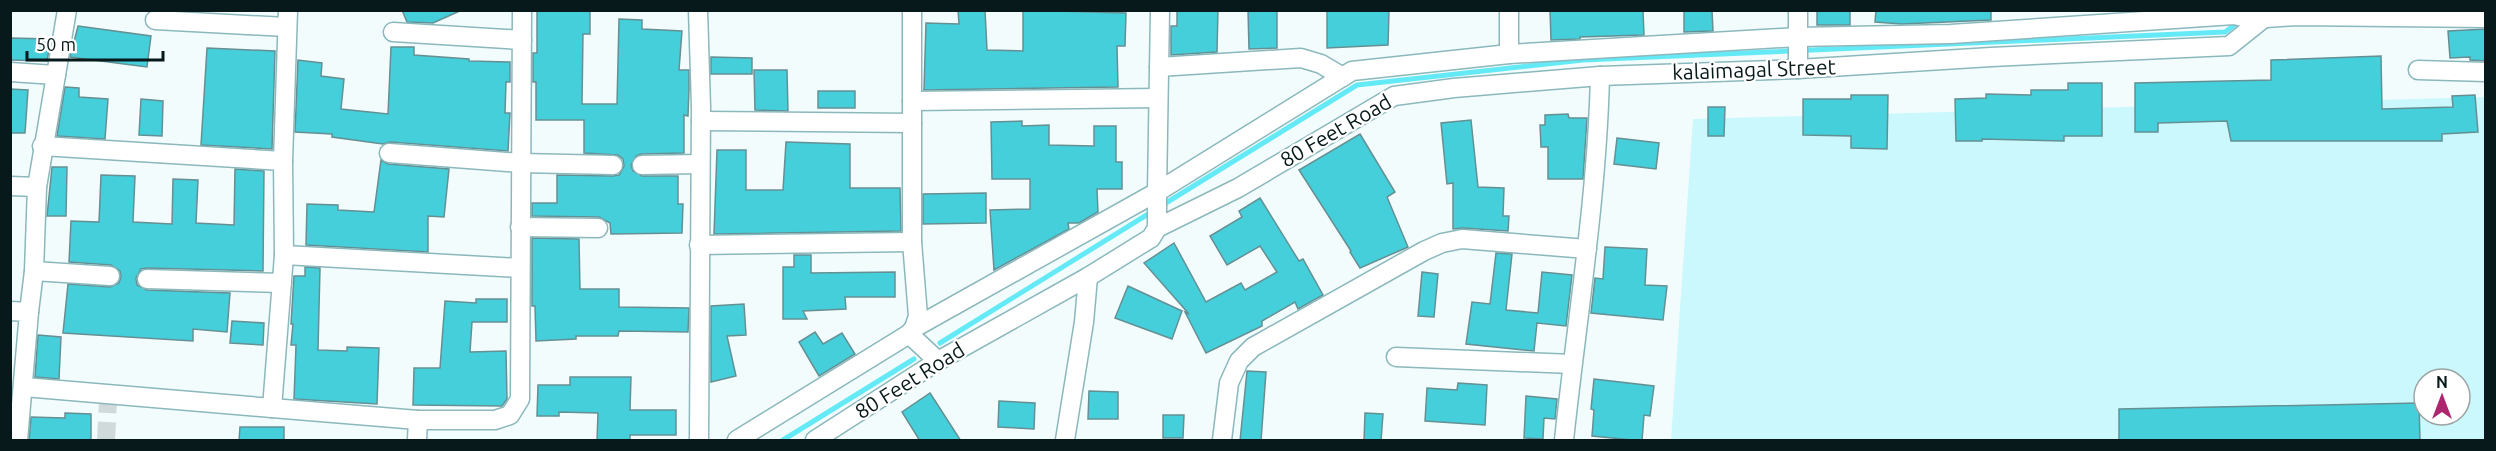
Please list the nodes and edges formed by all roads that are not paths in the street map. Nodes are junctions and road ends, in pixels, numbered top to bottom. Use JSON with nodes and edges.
{"nodes":[{"id":1,"x":67,"y":10,"type":"edge"},
{"id":2,"x":522,"y":10,"type":"edge"},
{"id":3,"x":698,"y":10,"type":"edge"},
{"id":4,"x":912,"y":10,"type":"edge"},
{"id":5,"x":1160,"y":10,"type":"edge"},
{"id":6,"x":1509,"y":10,"type":"edge"},
{"id":7,"x":1798,"y":10,"type":"edge"},
{"id":8,"x":2168,"y":14,"type":"edge"},
{"id":9,"x":2250,"y":18,"type":"junction"},
{"id":10,"x":2486,"y":18,"type":"edge"},
{"id":11,"x":287,"y":19,"type":"edge"},
{"id":12,"x":155,"y":20,"type":"dead end"},
{"id":13,"x":393,"y":32,"type":"dead end"},
{"id":14,"x":1798,"y":38,"type":"junction"},
{"id":15,"x":522,"y":40,"type":"junction"},
{"id":16,"x":1598,"y":49,"type":"joint"},
{"id":17,"x":1509,"y":54,"type":"junction"},
{"id":18,"x":1798,"y":66,"type":"junction"},
{"id":19,"x":1159,"y":67,"type":"junction"},
{"id":20,"x":2418,"y":70,"type":"dead end"},
{"id":21,"x":10,"y":72,"type":"edge"},
{"id":22,"x":2486,"y":72,"type":"edge"},
{"id":23,"x":56,"y":75,"type":"junction"},
{"id":24,"x":1600,"y":76,"type":"junction"},
{"id":25,"x":1343,"y":77,"type":"junction"},
{"id":26,"x":1158,"y":98,"type":"junction"},
{"id":27,"x":912,"y":101,"type":"junction"},
{"id":28,"x":701,"y":121,"type":"junction"},
{"id":29,"x":912,"y":123,"type":"junction"},
{"id":30,"x":42,"y":146,"type":"junction"},
{"id":31,"x":389,"y":153,"type":"dead end"},
{"id":32,"x":283,"y":161,"type":"junction"},
{"id":33,"x":520,"y":163,"type":"junction"},
{"id":34,"x":700,"y":164,"type":"junction"},
{"id":35,"x":614,"y":165,"type":"dead end"},
{"id":36,"x":642,"y":165,"type":"dead end"},
{"id":37,"x":10,"y":186,"type":"edge"},
{"id":38,"x":37,"y":187,"type":"junction"},
{"id":39,"x":1156,"y":196,"type":"junction"},
{"id":40,"x":520,"y":227,"type":"junction"},
{"id":41,"x":598,"y":228,"type":"dead end"},
{"id":42,"x":1157,"y":228,"type":"junction"},
{"id":43,"x":912,"y":242,"type":"junction"},
{"id":44,"x":699,"y":245,"type":"junction"},
{"id":45,"x":1587,"y":249,"type":"junction"},
{"id":46,"x":284,"y":255,"type":"junction"},
{"id":47,"x":520,"y":268,"type":"junction"},
{"id":48,"x":34,"y":271,"type":"junction"},
{"id":49,"x":110,"y":276,"type":"dead end"},
{"id":50,"x":1088,"y":277,"type":"junction"},
{"id":51,"x":147,"y":279,"type":"dead end"},
{"id":52,"x":282,"y":284,"type":"junction"},
{"id":53,"x":20,"y":311,"type":"edge"},
{"id":54,"x":912,"y":333,"type":"junction"},
{"id":55,"x":932,"y":356,"type":"junction"},
{"id":56,"x":1396,"y":357,"type":"dead end"},
{"id":57,"x":1572,"y":364,"type":"junction"},
{"id":58,"x":24,"y":387,"type":"junction"},
{"id":59,"x":272,"y":408,"type":"junction"},
{"id":60,"x":15,"y":412,"type":"edge"},
{"id":61,"x":418,"y":420,"type":"junction"},
{"id":62,"x":18,"y":441,"type":"edge"},
{"id":63,"x":417,"y":441,"type":"edge"},
{"id":64,"x":699,"y":441,"type":"edge"},
{"id":65,"x":737,"y":441,"type":"edge"},
{"id":66,"x":816,"y":441,"type":"edge"},
{"id":67,"x":1065,"y":441,"type":"edge"},
{"id":68,"x":1222,"y":441,"type":"edge"},
{"id":69,"x":1564,"y":441,"type":"edge"}],
"edges":[{"from":1,"to":23,"type":"street"},
{"from":2,"to":15,"type":"street"},
{"from":3,"to":28,"type":"street"},
{"from":4,"to":27,"type":"street","name":"80 Feet Road"},
{"from":5,"to":19,"type":"street"},
{"from":6,"to":17,"type":"street"},
{"from":7,"to":14,"type":"street"},
{"from":8,"to":9,"type":"street","name":"kalaimagal Street"},
{"from":8,"to":14,"type":"street","name":"kalaimagal Street"},
{"from":9,"to":10,"type":"street","name":"kalaimagal Street"},
{"from":9,"to":18,"type":"street","name":"kalaimagal Street"},
{"from":11,"to":12,"type":"street"},
{"from":11,"to":32,"type":"street"},
{"from":13,"to":15,"type":"street"},
{"from":14,"to":16,"type":"street","name":"kalaimagal Street"},
{"from":14,"to":18,"type":"street"},
{"from":15,"to":33,"type":"street"},
{"from":16,"to":17,"type":"street","name":"80 Feet Road"},
{"from":17,"to":25,"type":"street","name":"80 Feet Road"},
{"from":18,"to":24,"type":"street","name":"kalaimagal Street"},
{"from":19,"to":25,"type":"street"},
{"from":19,"to":26,"type":"street"},
{"from":20,"to":22,"type":"street"},
{"from":21,"to":23,"type":"street"},
{"from":23,"to":30,"type":"street"},
{"from":24,"to":42,"type":"street","name":"80 Feet Road"},
{"from":24,"to":45,"type":"street"},
{"from":25,"to":39,"type":"street","name":"80 Feet Road"},
{"from":26,"to":27,"type":"street"},
{"from":26,"to":39,"type":"street"},
{"from":27,"to":29,"type":"street","name":"80 Feet Road"},
{"from":28,"to":29,"type":"street"},
{"from":28,"to":34,"type":"street"},
{"from":29,"to":43,"type":"street","name":"80 Feet Road"},
{"from":30,"to":32,"type":"street"},
{"from":30,"to":38,"type":"street"},
{"from":31,"to":33,"type":"street"},
{"from":32,"to":46,"type":"street"},
{"from":33,"to":35,"type":"street"},
{"from":33,"to":40,"type":"street"},
{"from":34,"to":36,"type":"street"},
{"from":34,"to":44,"type":"street"},
{"from":37,"to":38,"type":"street"},
{"from":38,"to":48,"type":"street"},
{"from":39,"to":42,"type":"street"},
{"from":39,"to":54,"type":"street","name":"80 Feet Road"},
{"from":40,"to":41,"type":"street"},
{"from":40,"to":47,"type":"street"},
{"from":42,"to":50,"type":"street","name":"80 Feet Road"},
{"from":43,"to":44,"type":"street"},
{"from":43,"to":54,"type":"street","name":"80 Feet Road"},
{"from":44,"to":64,"type":"street"},
{"from":45,"to":57,"type":"street"},
{"from":45,"to":68,"type":"street"},
{"from":46,"to":47,"type":"street"},
{"from":46,"to":52,"type":"street"},
{"from":47,"to":61,"type":"street"},
{"from":48,"to":49,"type":"street"},
{"from":48,"to":53,"type":"street"},
{"from":50,"to":55,"type":"street","name":"80 Feet Road"},
{"from":50,"to":67,"type":"street"},
{"from":51,"to":52,"type":"street"},
{"from":52,"to":59,"type":"street"},
{"from":53,"to":58,"type":"street"},
{"from":54,"to":55,"type":"street"},
{"from":54,"to":65,"type":"street","name":"80 Feet Road"},
{"from":55,"to":66,"type":"street","name":"80 Feet Road"},
{"from":56,"to":57,"type":"street"},
{"from":57,"to":69,"type":"street"},
{"from":58,"to":59,"type":"street"},
{"from":58,"to":60,"type":"street"},
{"from":59,"to":61,"type":"street"},
{"from":60,"to":62,"type":"street"},
{"from":61,"to":63,"type":"street"}]}
